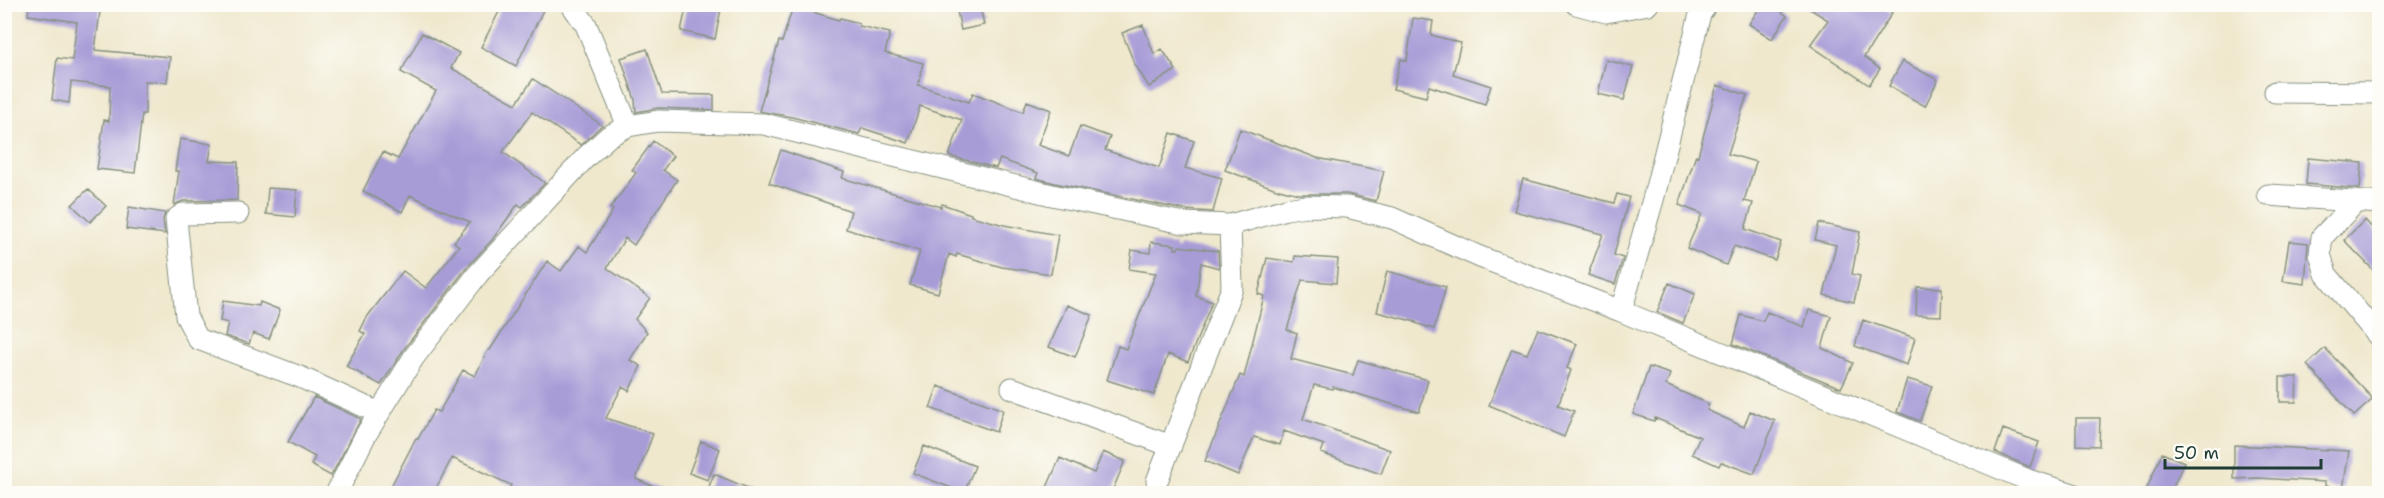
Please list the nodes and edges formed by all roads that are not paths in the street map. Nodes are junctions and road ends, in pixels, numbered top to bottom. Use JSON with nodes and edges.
{"nodes":[{"id":1,"x":571,"y":4,"type":"edge"},
{"id":2,"x":1576,"y":4,"type":"edge"},
{"id":3,"x":1648,"y":4,"type":"edge"},
{"id":4,"x":1701,"y":8,"type":"edge"},
{"id":5,"x":2275,"y":92,"type":"dead end"},
{"id":6,"x":2379,"y":93,"type":"edge"},
{"id":7,"x":628,"y":126,"type":"junction"},
{"id":8,"x":2306,"y":197,"type":"dead end"},
{"id":9,"x":2356,"y":202,"type":"junction"},
{"id":10,"x":2379,"y":203,"type":"edge"},
{"id":11,"x":238,"y":213,"type":"dead end"},
{"id":12,"x":1230,"y":225,"type":"junction"},
{"id":13,"x":1621,"y":310,"type":"junction"},
{"id":14,"x":2379,"y":338,"type":"edge"},
{"id":15,"x":1012,"y":388,"type":"dead end"},
{"id":16,"x":379,"y":413,"type":"junction"},
{"id":17,"x":1171,"y":446,"type":"junction"},
{"id":18,"x":1157,"y":481,"type":"dead end"},
{"id":19,"x":336,"y":494,"type":"edge"},
{"id":20,"x":2073,"y":494,"type":"edge"}],
"edges":[{"from":1,"to":7,"type":"street"},
{"from":2,"to":3,"type":"street"},
{"from":4,"to":13,"type":"street"},
{"from":5,"to":6,"type":"street"},
{"from":7,"to":12,"type":"street"},
{"from":7,"to":16,"type":"street"},
{"from":8,"to":9,"type":"street"},
{"from":9,"to":10,"type":"street"},
{"from":9,"to":14,"type":"street"},
{"from":11,"to":16,"type":"street"},
{"from":12,"to":13,"type":"street"},
{"from":12,"to":17,"type":"street"},
{"from":13,"to":20,"type":"street"},
{"from":15,"to":17,"type":"street"},
{"from":16,"to":19,"type":"street"},
{"from":17,"to":18,"type":"street"}]}
